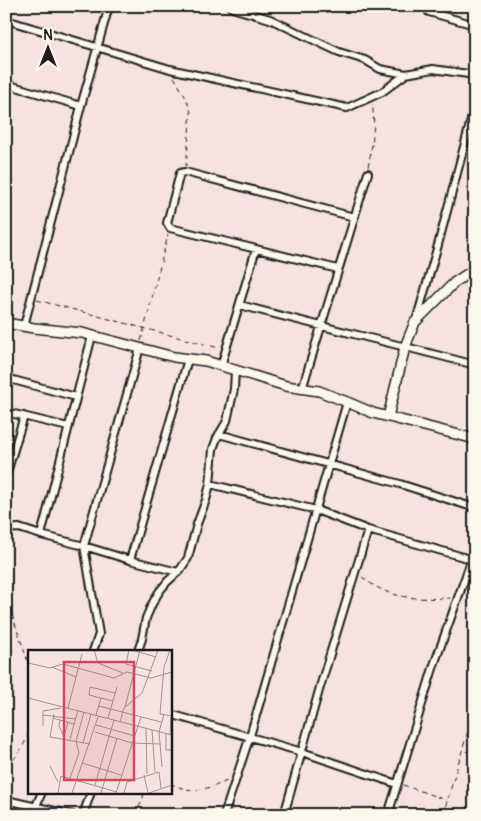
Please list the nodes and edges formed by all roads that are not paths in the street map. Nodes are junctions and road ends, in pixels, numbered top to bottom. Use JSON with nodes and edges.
{"nodes":[{"id":1,"x":109,"y":6,"type":"edge"},
{"id":2,"x":232,"y":6,"type":"edge"},
{"id":3,"x":430,"y":6,"type":"edge"},
{"id":4,"x":6,"y":20,"type":"edge"},
{"id":5,"x":475,"y":25,"type":"edge"},
{"id":6,"x":98,"y":47,"type":"junction"},
{"id":7,"x":406,"y":74,"type":"junction"},
{"id":8,"x":475,"y":75,"type":"edge"},
{"id":9,"x":6,"y":84,"type":"edge"},
{"id":10,"x":475,"y":105,"type":"edge"},
{"id":11,"x":81,"y":106,"type":"junction"},
{"id":12,"x":368,"y":173,"type":"road end"},
{"id":13,"x":354,"y":217,"type":"junction"},
{"id":14,"x":256,"y":249,"type":"junction"},
{"id":15,"x":338,"y":269,"type":"junction"},
{"id":16,"x":475,"y":269,"type":"edge"},
{"id":17,"x":240,"y":305,"type":"junction"},
{"id":18,"x":415,"y":322,"type":"junction"},
{"id":19,"x":6,"y":323,"type":"edge"},
{"id":20,"x":24,"y":326,"type":"junction"},
{"id":21,"x":320,"y":327,"type":"junction"},
{"id":22,"x":92,"y":336,"type":"junction"},
{"id":23,"x":405,"y":347,"type":"junction"},
{"id":24,"x":140,"y":348,"type":"junction"},
{"id":25,"x":188,"y":358,"type":"junction"},
{"id":26,"x":221,"y":366,"type":"junction"},
{"id":27,"x":475,"y":366,"type":"edge"},
{"id":28,"x":235,"y":371,"type":"junction"},
{"id":29,"x":6,"y":378,"type":"edge"},
{"id":30,"x":302,"y":389,"type":"junction"},
{"id":31,"x":76,"y":397,"type":"junction"},
{"id":32,"x":347,"y":402,"type":"junction"},
{"id":33,"x":6,"y":412,"type":"edge"},
{"id":34,"x":24,"y":416,"type":"junction"},
{"id":35,"x":388,"y":417,"type":"junction"},
{"id":36,"x":68,"y":427,"type":"junction"},
{"id":37,"x":219,"y":434,"type":"junction"},
{"id":38,"x":475,"y":439,"type":"edge"},
{"id":39,"x":329,"y":465,"type":"junction"},
{"id":40,"x":6,"y":476,"type":"edge"},
{"id":41,"x":210,"y":484,"type":"junction"},
{"id":42,"x":475,"y":508,"type":"edge"},
{"id":43,"x":316,"y":510,"type":"junction"},
{"id":44,"x":6,"y":529,"type":"edge"},
{"id":45,"x":368,"y":530,"type":"junction"},
{"id":46,"x":41,"y":535,"type":"junction"},
{"id":47,"x":84,"y":546,"type":"junction"},
{"id":48,"x":475,"y":550,"type":"edge"},
{"id":49,"x":130,"y":560,"type":"junction"},
{"id":50,"x":473,"y":560,"type":"edge"},
{"id":51,"x":178,"y":572,"type":"junction"},
{"id":52,"x":93,"y":650,"type":"edge"},
{"id":53,"x":138,"y":650,"type":"edge"},
{"id":54,"x":171,"y":714,"type":"edge"},
{"id":55,"x":250,"y":736,"type":"junction"},
{"id":56,"x":302,"y":752,"type":"junction"},
{"id":57,"x":397,"y":784,"type":"junction"},
{"id":58,"x":41,"y":794,"type":"edge"},
{"id":59,"x":89,"y":794,"type":"edge"},
{"id":60,"x":6,"y":800,"type":"edge"},
{"id":61,"x":36,"y":806,"type":"junction"},
{"id":62,"x":73,"y":815,"type":"edge"},
{"id":63,"x":83,"y":815,"type":"edge"},
{"id":64,"x":224,"y":815,"type":"edge"},
{"id":65,"x":284,"y":815,"type":"edge"},
{"id":66,"x":388,"y":815,"type":"edge"}],
"edges":[{"from":1,"to":6,"type":"street"},
{"from":2,"to":7,"type":"street"},
{"from":3,"to":5,"type":"street"},
{"from":4,"to":6,"type":"street"},
{"from":6,"to":7,"type":"street"},
{"from":6,"to":11,"type":"street"},
{"from":7,"to":8,"type":"street"},
{"from":9,"to":11,"type":"street"},
{"from":10,"to":18,"type":"street"},
{"from":11,"to":20,"type":"street"},
{"from":12,"to":13,"type":"street"},
{"from":13,"to":14,"type":"street"},
{"from":13,"to":15,"type":"street"},
{"from":14,"to":15,"type":"street"},
{"from":14,"to":17,"type":"street"},
{"from":15,"to":21,"type":"street"},
{"from":16,"to":18,"type":"main road"},
{"from":17,"to":21,"type":"street"},
{"from":17,"to":26,"type":"street"},
{"from":18,"to":23,"type":"main road"},
{"from":19,"to":20,"type":"main road"},
{"from":20,"to":22,"type":"main road"},
{"from":21,"to":23,"type":"street"},
{"from":21,"to":30,"type":"street"},
{"from":22,"to":24,"type":"main road"},
{"from":22,"to":31,"type":"street"},
{"from":23,"to":27,"type":"street"},
{"from":23,"to":35,"type":"main road"},
{"from":24,"to":25,"type":"main road"},
{"from":24,"to":47,"type":"street"},
{"from":25,"to":26,"type":"main road"},
{"from":25,"to":49,"type":"street"},
{"from":26,"to":28,"type":"main road"},
{"from":28,"to":30,"type":"main road"},
{"from":28,"to":37,"type":"street"},
{"from":29,"to":31,"type":"street"},
{"from":30,"to":32,"type":"main road"},
{"from":31,"to":36,"type":"street"},
{"from":32,"to":35,"type":"main road"},
{"from":32,"to":39,"type":"street"},
{"from":33,"to":34,"type":"street"},
{"from":34,"to":36,"type":"street"},
{"from":34,"to":40,"type":"street"},
{"from":35,"to":38,"type":"main road"},
{"from":36,"to":46,"type":"street"},
{"from":37,"to":39,"type":"street"},
{"from":37,"to":41,"type":"street"},
{"from":39,"to":42,"type":"street"},
{"from":39,"to":43,"type":"street"},
{"from":41,"to":43,"type":"street"},
{"from":41,"to":51,"type":"street"},
{"from":43,"to":45,"type":"street"},
{"from":43,"to":55,"type":"street"},
{"from":44,"to":46,"type":"street"},
{"from":45,"to":50,"type":"street"},
{"from":45,"to":56,"type":"street"},
{"from":46,"to":47,"type":"street"},
{"from":47,"to":49,"type":"street"},
{"from":47,"to":52,"type":"street"},
{"from":48,"to":50,"type":"street"},
{"from":49,"to":51,"type":"street"},
{"from":50,"to":57,"type":"street"},
{"from":51,"to":53,"type":"street"},
{"from":54,"to":55,"type":"street"},
{"from":55,"to":56,"type":"street"},
{"from":55,"to":64,"type":"street"},
{"from":56,"to":57,"type":"street"},
{"from":56,"to":65,"type":"street"},
{"from":57,"to":66,"type":"street"},
{"from":58,"to":61,"type":"street"},
{"from":59,"to":63,"type":"street"},
{"from":60,"to":61,"type":"street"},
{"from":61,"to":62,"type":"street"}]}
